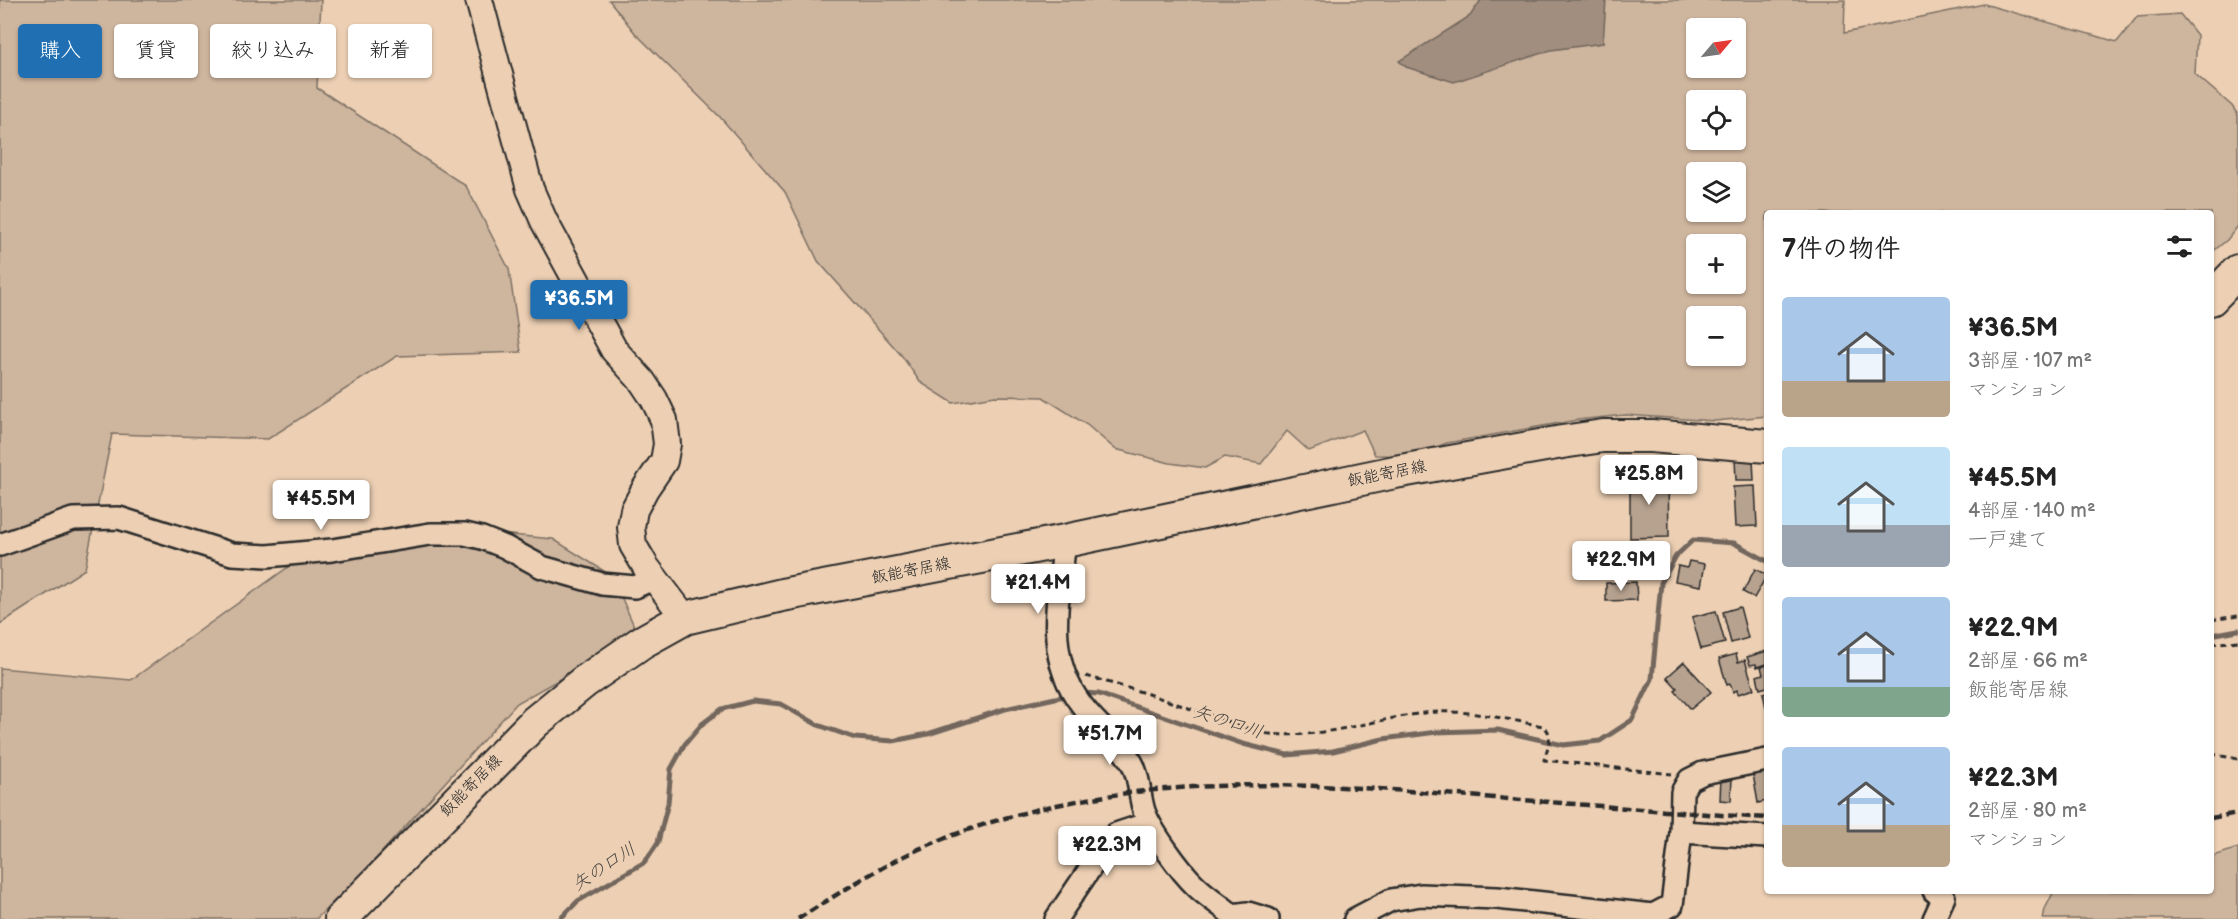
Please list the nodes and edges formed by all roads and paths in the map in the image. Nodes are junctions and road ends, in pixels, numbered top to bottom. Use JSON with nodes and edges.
{"nodes":[{"id":1,"x":479,"y":0,"type":"edge"},
{"id":2,"x":2238,"y":271,"type":"edge"},
{"id":3,"x":2214,"y":296,"type":"edge"},
{"id":4,"x":1764,"y":446,"type":"edge"},
{"id":5,"x":1065,"y":541,"type":"junction"},
{"id":6,"x":0,"y":545,"type":"edge"},
{"id":7,"x":653,"y":579,"type":"junction"},
{"id":8,"x":2238,"y":615,"type":"edge"},
{"id":9,"x":685,"y":618,"type":"junction"},
{"id":10,"x":2214,"y":619,"type":"edge"},
{"id":11,"x":2238,"y":641,"type":"edge"},
{"id":12,"x":2214,"y":644,"type":"edge"},
{"id":13,"x":1065,"y":677,"type":"junction"},
{"id":14,"x":2214,"y":755,"type":"edge"},
{"id":15,"x":2238,"y":759,"type":"edge"},
{"id":16,"x":1764,"y":761,"type":"edge"},
{"id":17,"x":1695,"y":776,"type":"junction"},
{"id":18,"x":1149,"y":823,"type":"junction"},
{"id":19,"x":1680,"y":832,"type":"junction"},
{"id":20,"x":1764,"y":837,"type":"edge"},
{"id":21,"x":1939,"y":894,"type":"edge"},
{"id":22,"x":1675,"y":912,"type":"edge"},
{"id":23,"x":341,"y":919,"type":"edge"},
{"id":24,"x":1056,"y":919,"type":"edge"},
{"id":25,"x":1268,"y":919,"type":"edge"},
{"id":26,"x":1355,"y":919,"type":"edge"},
{"id":27,"x":1934,"y":919,"type":"edge"}],
"edges":[{"from":1,"to":7,"type":"street"},
{"from":2,"to":3,"type":"main road"},
{"from":4,"to":5,"type":"main road","name":"飯能寄居線"},
{"from":5,"to":9,"type":"main road","name":"飯能寄居線"},
{"from":5,"to":13,"type":"street"},
{"from":6,"to":7,"type":"street"},
{"from":7,"to":9,"type":"street"},
{"from":8,"to":10,"type":"path"},
{"from":9,"to":23,"type":"main road","name":"飯能寄居線"},
{"from":11,"to":12,"type":"path"},
{"from":13,"to":17,"type":"path"},
{"from":13,"to":18,"type":"street"},
{"from":14,"to":15,"type":"path"},
{"from":16,"to":17,"type":"street"},
{"from":17,"to":19,"type":"street"},
{"from":18,"to":24,"type":"street"},
{"from":18,"to":25,"type":"street"},
{"from":19,"to":20,"type":"street"},
{"from":19,"to":22,"type":"street"},
{"from":21,"to":27,"type":"street"},
{"from":22,"to":26,"type":"street"}]}
